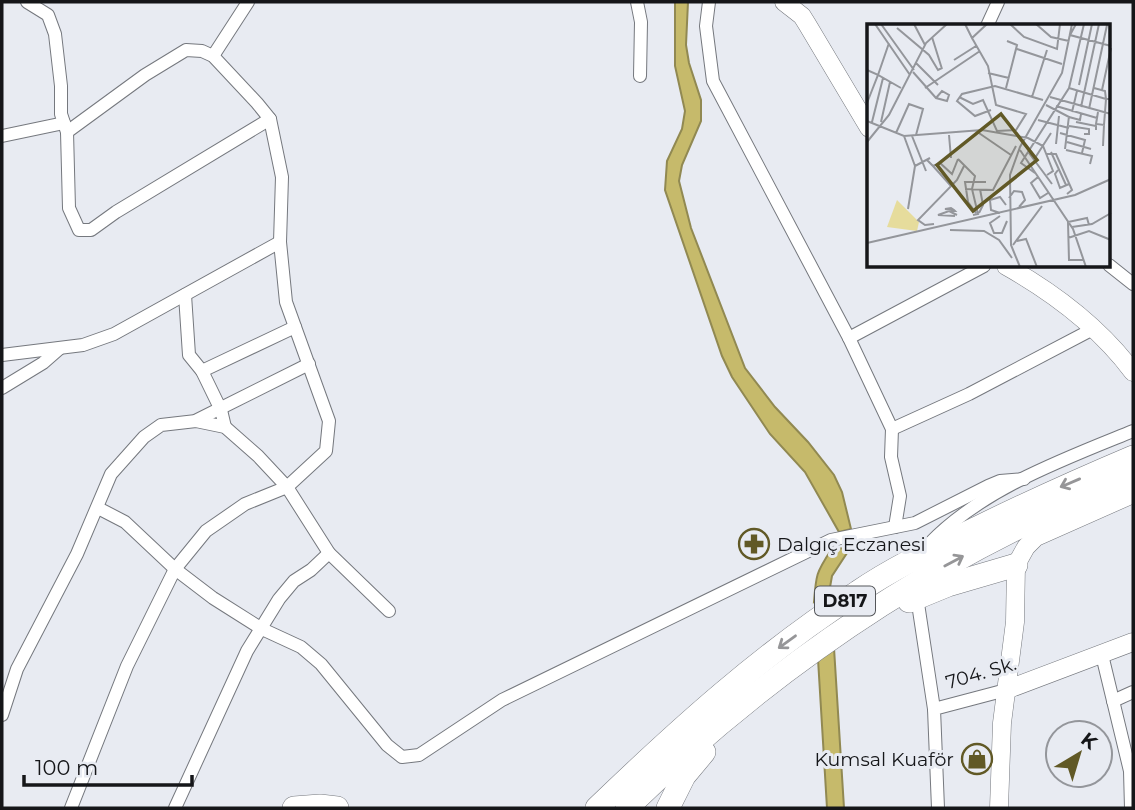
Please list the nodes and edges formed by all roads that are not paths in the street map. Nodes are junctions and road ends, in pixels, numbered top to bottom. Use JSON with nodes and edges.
{"nodes":[{"id":1,"x":26,"y":2,"type":"edge"},
{"id":2,"x":248,"y":2,"type":"edge"},
{"id":3,"x":637,"y":2,"type":"edge"},
{"id":4,"x":709,"y":2,"type":"edge"},
{"id":5,"x":784,"y":2,"type":"edge"},
{"id":6,"x":998,"y":2,"type":"edge"},
{"id":7,"x":988,"y":24,"type":"edge"},
{"id":8,"x":212,"y":56,"type":"junction"},
{"id":9,"x":640,"y":76,"type":"dead end"},
{"id":10,"x":270,"y":119,"type":"junction"},
{"id":11,"x":867,"y":125,"type":"edge"},
{"id":12,"x":65,"y":127,"type":"junction"},
{"id":13,"x":2,"y":136,"type":"edge"},
{"id":14,"x":280,"y":242,"type":"junction"},
{"id":15,"x":1110,"y":266,"type":"edge"},
{"id":16,"x":980,"y":268,"type":"edge"},
{"id":17,"x":1009,"y":268,"type":"edge"},
{"id":18,"x":1133,"y":284,"type":"edge"},
{"id":19,"x":185,"y":295,"type":"junction"},
{"id":20,"x":295,"y":327,"type":"junction"},
{"id":21,"x":1093,"y":329,"type":"junction"},
{"id":22,"x":849,"y":338,"type":"junction"},
{"id":23,"x":58,"y":349,"type":"junction"},
{"id":24,"x":2,"y":355,"type":"edge"},
{"id":25,"x":309,"y":364,"type":"junction"},
{"id":26,"x":202,"y":371,"type":"junction"},
{"id":27,"x":1133,"y":372,"type":"edge"},
{"id":28,"x":2,"y":388,"type":"edge"},
{"id":29,"x":221,"y":410,"type":"junction"},
{"id":30,"x":196,"y":421,"type":"junction"},
{"id":31,"x":225,"y":427,"type":"junction"},
{"id":32,"x":892,"y":429,"type":"junction"},
{"id":33,"x":1133,"y":431,"type":"edge"},
{"id":34,"x":1133,"y":457,"type":"edge"},
{"id":35,"x":1133,"y":478,"type":"edge"},
{"id":36,"x":1024,"y":480,"type":"junction"},
{"id":37,"x":287,"y":487,"type":"junction"},
{"id":38,"x":1133,"y":494,"type":"edge"},
{"id":39,"x":1133,"y":506,"type":"edge"},
{"id":40,"x":98,"y":508,"type":"junction"},
{"id":41,"x":895,"y":527,"type":"junction"},
{"id":42,"x":329,"y":553,"type":"junction"},
{"id":43,"x":922,"y":554,"type":"junction"},
{"id":44,"x":1020,"y":559,"type":"junction"},
{"id":45,"x":175,"y":569,"type":"junction"},
{"id":46,"x":917,"y":597,"type":"junction"},
{"id":47,"x":389,"y":611,"type":"dead end"},
{"id":48,"x":863,"y":616,"type":"junction"},
{"id":49,"x":262,"y":629,"type":"junction"},
{"id":50,"x":1133,"y":642,"type":"edge"},
{"id":51,"x":1102,"y":655,"type":"junction"},
{"id":52,"x":770,"y":683,"type":"junction"},
{"id":53,"x":1006,"y":690,"type":"junction"},
{"id":54,"x":1133,"y":692,"type":"edge"},
{"id":55,"x":1113,"y":701,"type":"junction"},
{"id":56,"x":934,"y":709,"type":"junction"},
{"id":57,"x":701,"y":713,"type":"junction"},
{"id":58,"x":2,"y":715,"type":"edge"},
{"id":59,"x":1132,"y":771,"type":"edge"},
{"id":60,"x":72,"y":808,"type":"edge"},
{"id":61,"x":175,"y":808,"type":"edge"},
{"id":62,"x":294,"y":808,"type":"edge"},
{"id":63,"x":337,"y":808,"type":"edge"},
{"id":64,"x":580,"y":808,"type":"edge"},
{"id":65,"x":597,"y":808,"type":"edge"},
{"id":66,"x":627,"y":808,"type":"edge"},
{"id":67,"x":668,"y":808,"type":"edge"},
{"id":68,"x":938,"y":808,"type":"edge"},
{"id":69,"x":999,"y":808,"type":"edge"},
{"id":70,"x":1131,"y":808,"type":"edge"}],
"edges":[{"from":1,"to":12,"type":"street"},
{"from":2,"to":8,"type":"street"},
{"from":3,"to":9,"type":"street"},
{"from":4,"to":22,"type":"street"},
{"from":5,"to":11,"type":"street"},
{"from":6,"to":7,"type":"street"},
{"from":8,"to":10,"type":"street"},
{"from":8,"to":12,"type":"street"},
{"from":10,"to":12,"type":"street"},
{"from":10,"to":14,"type":"street"},
{"from":12,"to":13,"type":"street"},
{"from":14,"to":19,"type":"street"},
{"from":14,"to":20,"type":"street"},
{"from":15,"to":18,"type":"street"},
{"from":16,"to":22,"type":"street"},
{"from":17,"to":21,"type":"street"},
{"from":19,"to":23,"type":"street"},
{"from":19,"to":26,"type":"street"},
{"from":20,"to":25,"type":"street"},
{"from":20,"to":26,"type":"street"},
{"from":21,"to":27,"type":"street"},
{"from":21,"to":32,"type":"street"},
{"from":22,"to":32,"type":"street"},
{"from":23,"to":24,"type":"street"},
{"from":23,"to":28,"type":"street"},
{"from":25,"to":29,"type":"street"},
{"from":25,"to":37,"type":"street"},
{"from":26,"to":29,"type":"street"},
{"from":29,"to":30,"type":"street"},
{"from":29,"to":31,"type":"street"},
{"from":30,"to":31,"type":"street"},
{"from":30,"to":40,"type":"street"},
{"from":31,"to":37,"type":"street"},
{"from":32,"to":41,"type":"street"},
{"from":33,"to":36,"type":"street"},
{"from":34,"to":43,"type":"highway","number":"D817","one_way":true},
{"from":48,"to":35,"type":"highway","number":"D817","one_way":true},
{"from":36,"to":41,"type":"street"},
{"from":36,"to":43,"type":"street"},
{"from":37,"to":42,"type":"street"},
{"from":37,"to":45,"type":"street"},
{"from":38,"to":44,"type":"street"},
{"from":39,"to":44,"type":"street"},
{"from":40,"to":45,"type":"street"},
{"from":40,"to":58,"type":"street"},
{"from":41,"to":49,"type":"street"},
{"from":42,"to":47,"type":"street"},
{"from":42,"to":49,"type":"street"},
{"from":43,"to":57,"type":"highway","number":"D817","one_way":true},
{"from":44,"to":46,"type":"highway"},
{"from":44,"to":53,"type":"street"},
{"from":45,"to":49,"type":"street"},
{"from":45,"to":60,"type":"street"},
{"from":46,"to":48,"type":"highway"},
{"from":46,"to":56,"type":"street"},
{"from":48,"to":52,"type":"highway","number":"D817"},
{"from":49,"to":61,"type":"street"},
{"from":50,"to":51,"type":"street","name":"704. Sk."},
{"from":51,"to":53,"type":"street","name":"704. Sk."},
{"from":51,"to":55,"type":"street"},
{"from":52,"to":66,"type":"highway","number":"D817"},
{"from":52,"to":67,"type":"highway"},
{"from":53,"to":56,"type":"street","name":"704. Sk."},
{"from":53,"to":69,"type":"street"},
{"from":54,"to":55,"type":"street"},
{"from":55,"to":59,"type":"street"},
{"from":56,"to":68,"type":"street","name":"704. Sk."},
{"from":57,"to":64,"type":"highway"},
{"from":57,"to":65,"type":"highway","number":"D817"},
{"from":59,"to":70,"type":"street"},
{"from":62,"to":63,"type":"highway"}]}
